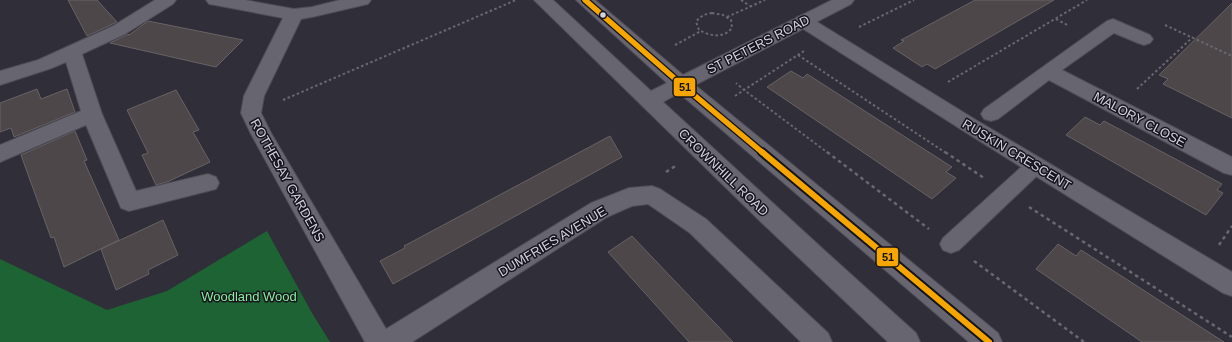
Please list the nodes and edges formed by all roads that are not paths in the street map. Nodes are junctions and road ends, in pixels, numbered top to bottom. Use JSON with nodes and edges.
{"nodes":[{"id":1,"x":167,"y":0,"type":"edge"},
{"id":2,"x":215,"y":0,"type":"edge"},
{"id":3,"x":362,"y":0,"type":"edge"},
{"id":4,"x":543,"y":0,"type":"edge"},
{"id":5,"x":585,"y":0,"type":"edge"},
{"id":6,"x":845,"y":0,"type":"edge"},
{"id":7,"x":294,"y":14,"type":"junction"},
{"id":8,"x":803,"y":21,"type":"junction"},
{"id":9,"x":1144,"y":39,"type":"dead end"},
{"id":10,"x":72,"y":52,"type":"junction"},
{"id":11,"x":1048,"y":71,"type":"junction"},
{"id":12,"x":0,"y":78,"type":"edge"},
{"id":13,"x":681,"y":84,"type":"junction"},
{"id":14,"x":650,"y":100,"type":"junction"},
{"id":15,"x":92,"y":114,"type":"junction"},
{"id":16,"x":992,"y":114,"type":"dead end"},
{"id":17,"x":0,"y":154,"type":"edge"},
{"id":18,"x":1035,"y":166,"type":"junction"},
{"id":19,"x":1232,"y":167,"type":"edge"},
{"id":20,"x":208,"y":183,"type":"dead end"},
{"id":21,"x":951,"y":244,"type":"road end"},
{"id":22,"x":1232,"y":285,"type":"edge"},
{"id":23,"x":379,"y":342,"type":"edge"},
{"id":24,"x":389,"y":342,"type":"edge"},
{"id":25,"x":819,"y":342,"type":"edge"},
{"id":26,"x":907,"y":342,"type":"edge"},
{"id":27,"x":989,"y":342,"type":"edge"}],
"edges":[{"from":1,"to":10,"type":"street"},
{"from":2,"to":7,"type":"street"},
{"from":3,"to":7,"type":"street"},
{"from":4,"to":14,"type":"street","name":"CROWNHILL ROAD"},
{"from":5,"to":13,"type":"street"},
{"from":6,"to":8,"type":"street","name":"ST PETERS ROAD"},
{"from":7,"to":23,"type":"street","name":"ROTHESAY GARDENS"},
{"from":8,"to":13,"type":"street","name":"ST PETERS ROAD"},
{"from":8,"to":18,"type":"street","name":"RUSKIN CRESCENT"},
{"from":9,"to":11,"type":"street"},
{"from":10,"to":12,"type":"street"},
{"from":10,"to":15,"type":"street"},
{"from":11,"to":16,"type":"street"},
{"from":11,"to":19,"type":"street","name":"MALORY CLOSE"},
{"from":13,"to":14,"type":"street","name":"ST PETERS ROAD"},
{"from":13,"to":27,"type":"street"},
{"from":14,"to":26,"type":"street","name":"CROWNHILL ROAD"},
{"from":15,"to":17,"type":"street"},
{"from":15,"to":20,"type":"street"},
{"from":18,"to":21,"type":"lane"},
{"from":18,"to":22,"type":"street","name":"RUSKIN CRESCENT"},
{"from":24,"to":25,"type":"street","name":"DUMFRIES AVENUE"}]}
